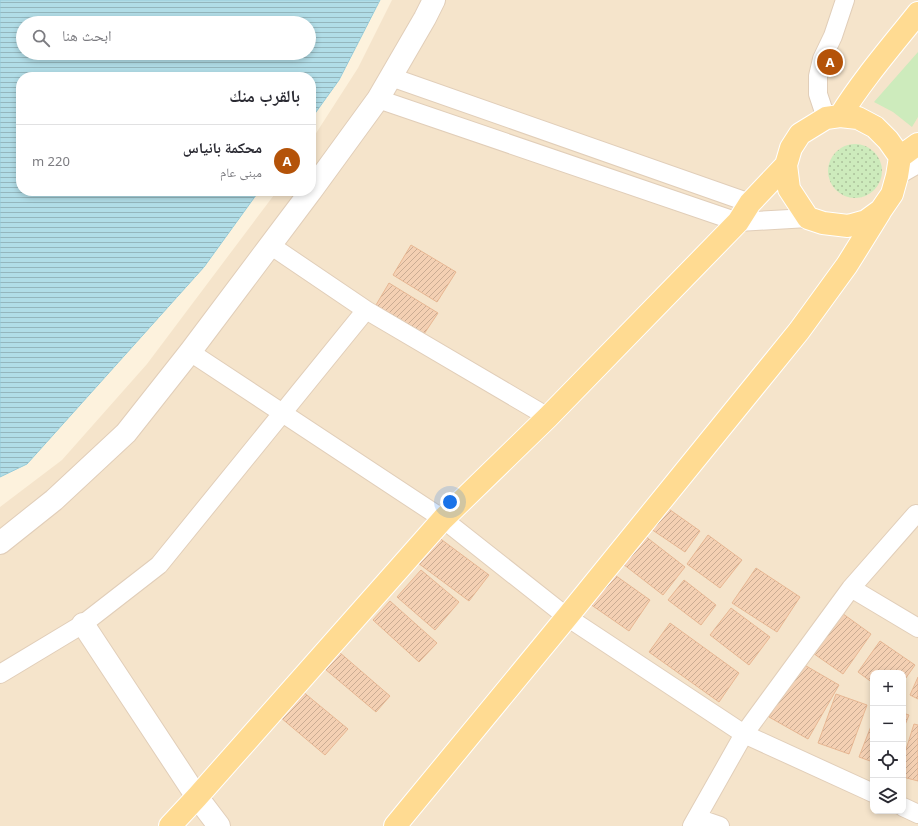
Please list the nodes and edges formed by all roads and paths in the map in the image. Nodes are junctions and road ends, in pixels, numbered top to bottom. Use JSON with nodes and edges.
{"nodes":[{"id":1,"x":434,"y":0,"type":"edge"},
{"id":2,"x":845,"y":0,"type":"edge"},
{"id":3,"x":918,"y":13,"type":"edge"},
{"id":4,"x":391,"y":77,"type":"junction"},
{"id":5,"x":378,"y":99,"type":"junction"},
{"id":6,"x":833,"y":117,"type":"junction"},
{"id":7,"x":918,"y":144,"type":"edge"},
{"id":8,"x":786,"y":165,"type":"junction"},
{"id":9,"x":905,"y":166,"type":"edge"},
{"id":10,"x":316,"y":184,"type":"edge"},
{"id":11,"x":307,"y":196,"type":"edge"},
{"id":12,"x":750,"y":203,"type":"junction"},
{"id":13,"x":881,"y":210,"type":"junction"},
{"id":14,"x":808,"y":218,"type":"junction"},
{"id":15,"x":738,"y":222,"type":"junction"},
{"id":16,"x":270,"y":245,"type":"junction"},
{"id":17,"x":366,"y":310,"type":"junction"},
{"id":18,"x":190,"y":352,"type":"junction"},
{"id":19,"x":282,"y":414,"type":"junction"},
{"id":20,"x":548,"y":417,"type":"junction"},
{"id":21,"x":916,"y":514,"type":"dead end"},
{"id":22,"x":443,"y":519,"type":"junction"},
{"id":23,"x":0,"y":543,"type":"edge"},
{"id":24,"x":851,"y":588,"type":"junction"},
{"id":25,"x":567,"y":617,"type":"junction"},
{"id":26,"x":83,"y":624,"type":"junction"},
{"id":27,"x":918,"y":628,"type":"edge"},
{"id":28,"x":0,"y":674,"type":"edge"},
{"id":29,"x":744,"y":734,"type":"junction"},
{"id":30,"x":870,"y":792,"type":"edge"},
{"id":31,"x":197,"y":797,"type":"junction"},
{"id":32,"x":906,"y":808,"type":"edge"},
{"id":33,"x":918,"y":814,"type":"edge"},
{"id":34,"x":695,"y":822,"type":"edge"},
{"id":35,"x":170,"y":826,"type":"edge"},
{"id":36,"x":219,"y":826,"type":"edge"},
{"id":37,"x":395,"y":826,"type":"edge"},
{"id":38,"x":720,"y":826,"type":"edge"}],
"edges":[{"from":1,"to":4,"type":"street"},
{"from":2,"to":6,"type":"street"},
{"from":3,"to":6,"type":"main road"},
{"from":4,"to":5,"type":"street"},
{"from":4,"to":12,"type":"street"},
{"from":5,"to":10,"type":"street"},
{"from":5,"to":15,"type":"street"},
{"from":6,"to":8,"type":"main road"},
{"from":6,"to":9,"type":"main road"},
{"from":7,"to":9,"type":"main road"},
{"from":8,"to":12,"type":"main road"},
{"from":8,"to":14,"type":"main road"},
{"from":9,"to":13,"type":"main road"},
{"from":11,"to":16,"type":"street"},
{"from":12,"to":15,"type":"main road"},
{"from":13,"to":14,"type":"main road"},
{"from":13,"to":25,"type":"main road"},
{"from":14,"to":15,"type":"street"},
{"from":15,"to":20,"type":"main road"},
{"from":16,"to":17,"type":"street"},
{"from":16,"to":18,"type":"street"},
{"from":17,"to":19,"type":"street"},
{"from":17,"to":20,"type":"street"},
{"from":18,"to":19,"type":"street"},
{"from":18,"to":23,"type":"street"},
{"from":19,"to":22,"type":"street"},
{"from":19,"to":26,"type":"street"},
{"from":20,"to":22,"type":"main road"},
{"from":21,"to":24,"type":"street"},
{"from":22,"to":25,"type":"street"},
{"from":22,"to":31,"type":"main road"},
{"from":24,"to":27,"type":"street"},
{"from":24,"to":29,"type":"street"},
{"from":25,"to":29,"type":"street"},
{"from":25,"to":37,"type":"main road"},
{"from":26,"to":28,"type":"street"},
{"from":26,"to":31,"type":"street"},
{"from":29,"to":30,"type":"street"},
{"from":29,"to":34,"type":"street"},
{"from":31,"to":35,"type":"main road"},
{"from":31,"to":36,"type":"street"},
{"from":32,"to":33,"type":"street"},
{"from":34,"to":38,"type":"street"}]}
